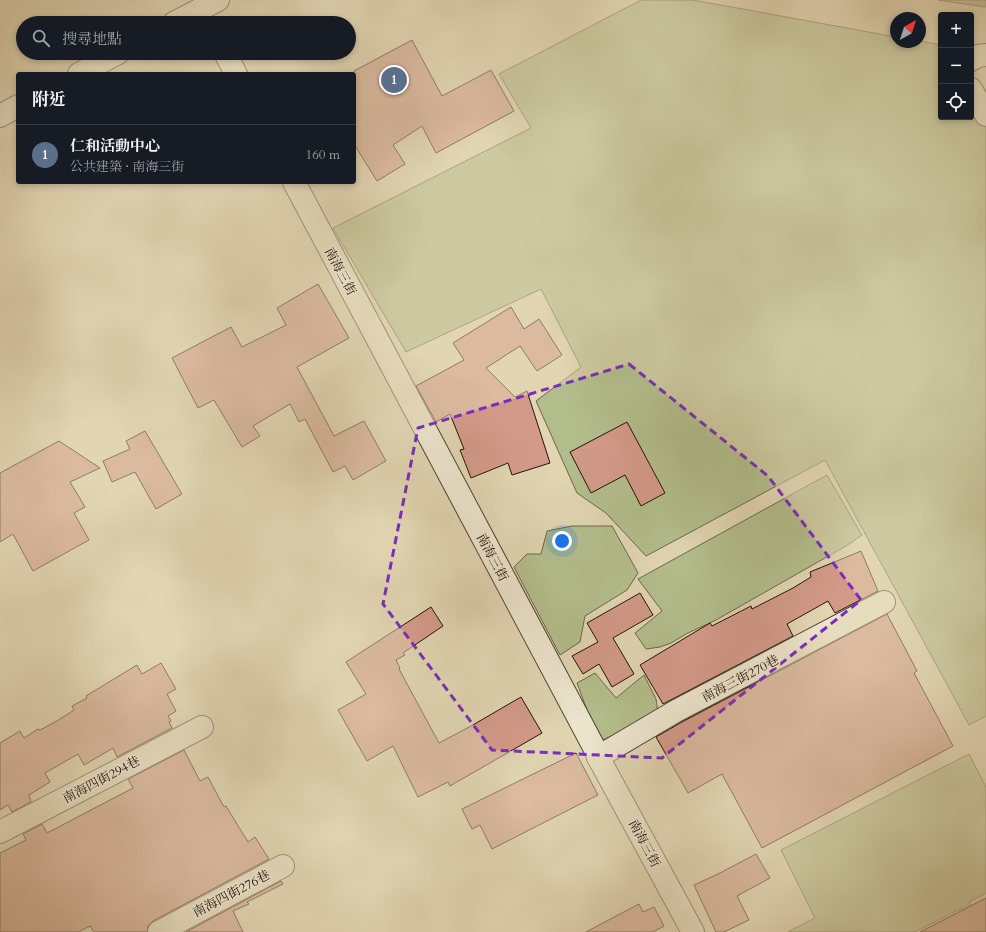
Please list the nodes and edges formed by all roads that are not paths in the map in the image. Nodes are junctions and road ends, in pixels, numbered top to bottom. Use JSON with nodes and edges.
{"nodes":[{"id":1,"x":209,"y":10,"type":"edge"},
{"id":2,"x":193,"y":16,"type":"edge"},
{"id":3,"x":986,"y":55,"type":"edge"},
{"id":4,"x":974,"y":58,"type":"edge"},
{"id":5,"x":105,"y":60,"type":"edge"},
{"id":6,"x":229,"y":60,"type":"edge"},
{"id":7,"x":82,"y":72,"type":"edge"},
{"id":8,"x":235,"y":72,"type":"edge"},
{"id":9,"x":974,"y":94,"type":"edge"},
{"id":10,"x":16,"y":107,"type":"edge"},
{"id":11,"x":986,"y":115,"type":"edge"},
{"id":12,"x":0,"y":116,"type":"edge"},
{"id":13,"x":295,"y":184,"type":"edge"},
{"id":14,"x":884,"y":602,"type":"dead end"},
{"id":15,"x":202,"y":727,"type":"dead end"},
{"id":16,"x":598,"y":757,"type":"junction"},
{"id":17,"x":0,"y":832,"type":"edge"},
{"id":18,"x":283,"y":866,"type":"dead end"},
{"id":19,"x":159,"y":932,"type":"edge"},
{"id":20,"x":693,"y":932,"type":"edge"}],
"edges":[{"from":1,"to":2,"type":"street"},
{"from":3,"to":4,"type":"street"},
{"from":5,"to":7,"type":"street"},
{"from":6,"to":8,"type":"street"},
{"from":9,"to":11,"type":"street"},
{"from":10,"to":12,"type":"street"},
{"from":13,"to":16,"type":"street","name":"南海三街"},
{"from":14,"to":16,"type":"street","name":"南海三街270巷"},
{"from":15,"to":17,"type":"street","name":"南海四街294巷"},
{"from":16,"to":20,"type":"street","name":"南海三街"},
{"from":18,"to":19,"type":"street","name":"南海四街276巷"}]}
